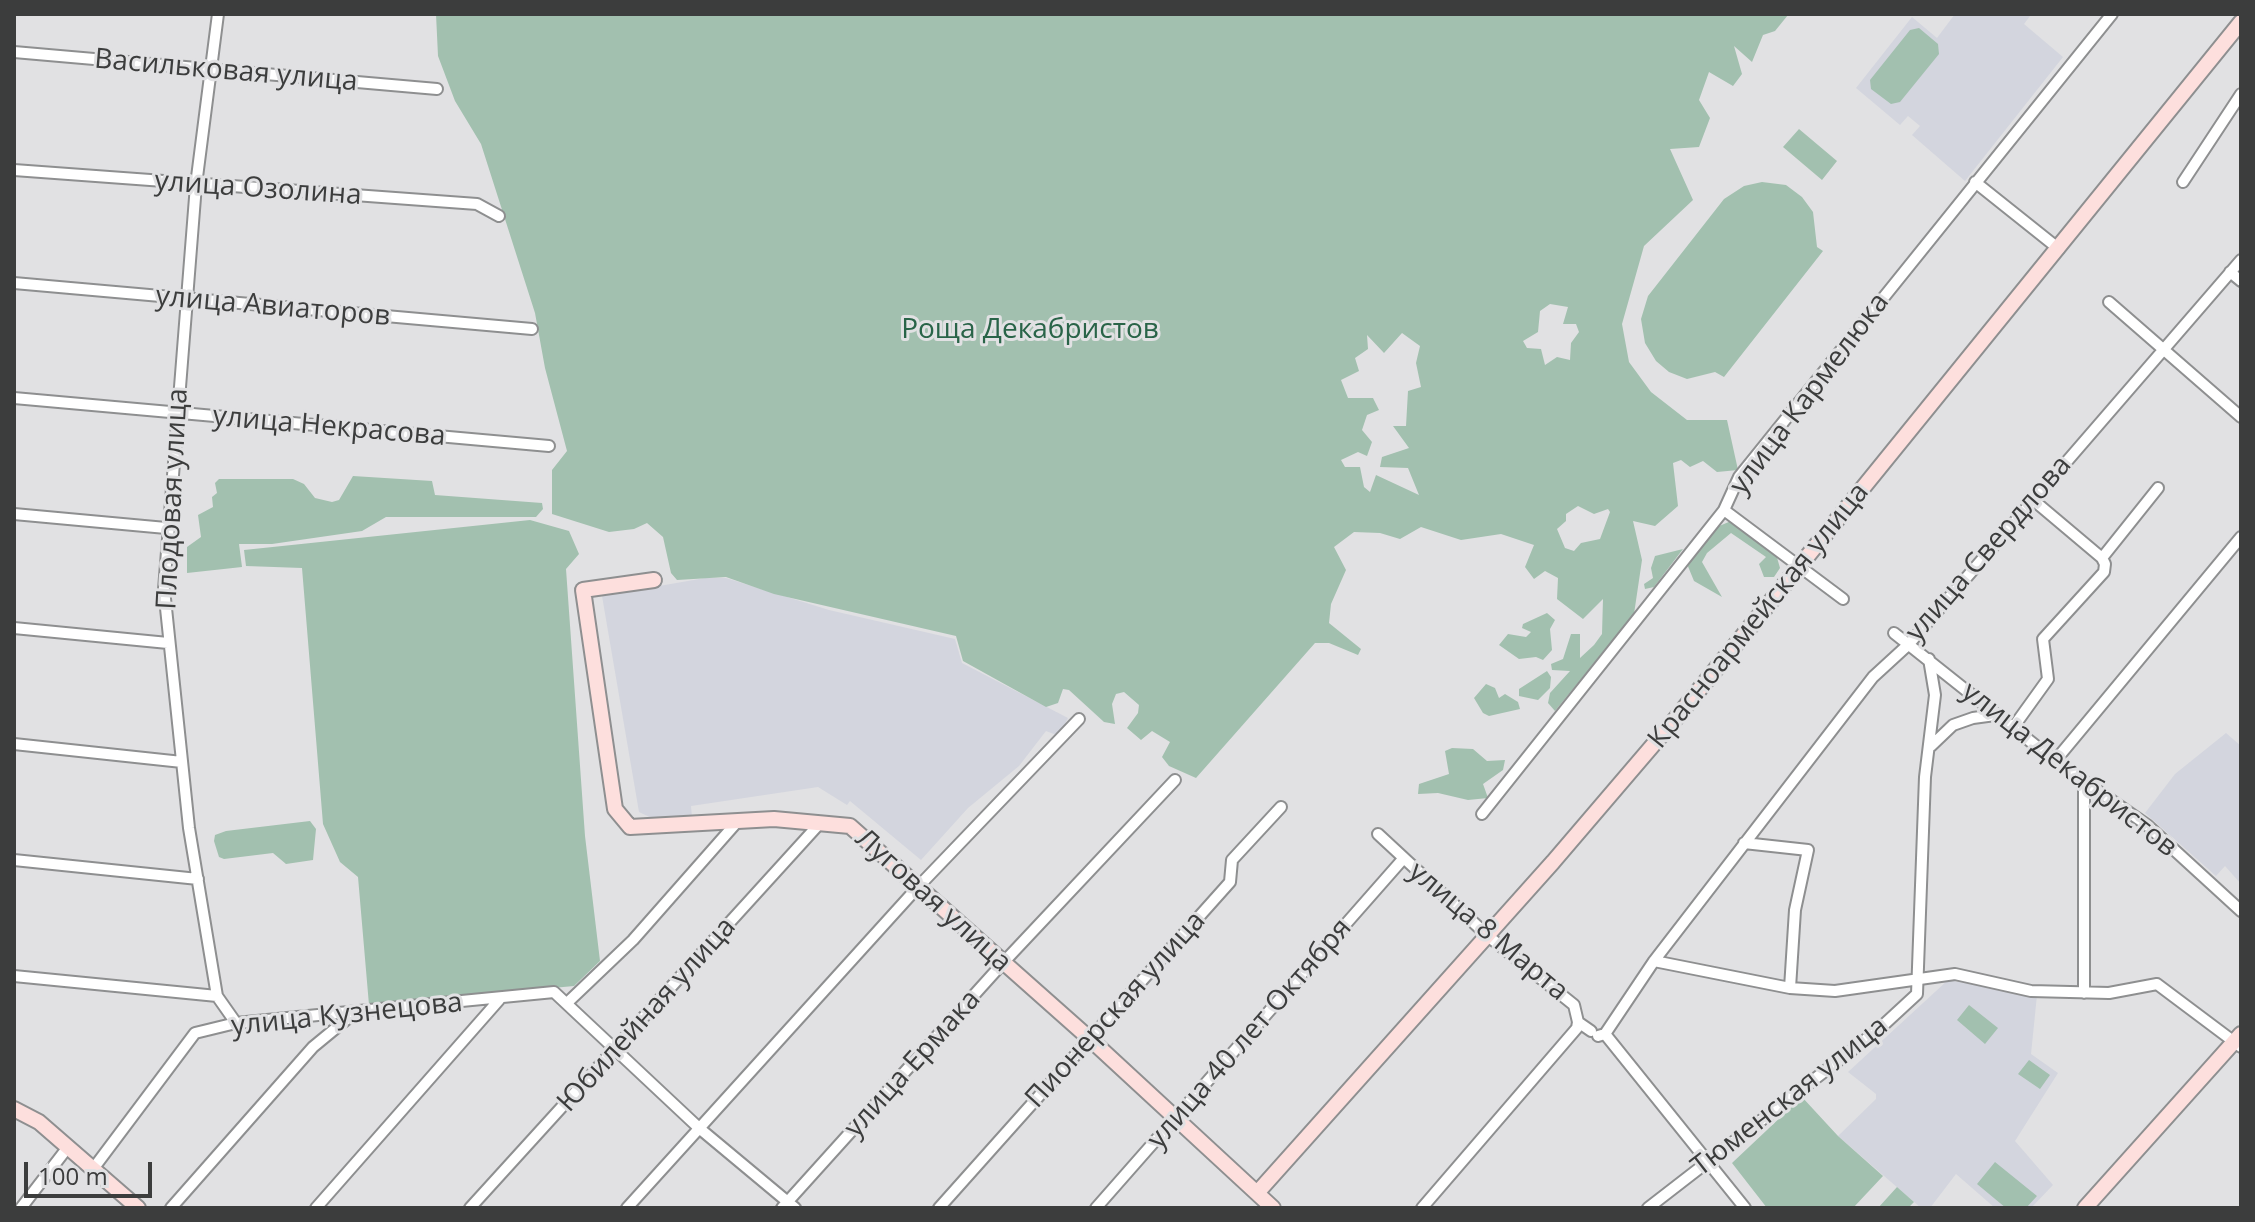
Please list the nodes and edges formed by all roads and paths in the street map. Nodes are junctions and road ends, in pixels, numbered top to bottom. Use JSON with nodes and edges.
{"nodes":[{"id":1,"x":218,"y":14,"type":"edge"},
{"id":2,"x":2112,"y":14,"type":"edge"},
{"id":3,"x":2241,"y":22,"type":"edge"},
{"id":4,"x":14,"y":52,"type":"edge"},
{"id":5,"x":209,"y":70,"type":"junction"},
{"id":6,"x":437,"y":89,"type":"dead end"},
{"id":7,"x":2241,"y":94,"type":"edge"},
{"id":8,"x":14,"y":170,"type":"edge"},
{"id":9,"x":1975,"y":182,"type":"junction"},
{"id":10,"x":2183,"y":182,"type":"dead end"},
{"id":11,"x":196,"y":185,"type":"junction"},
{"id":12,"x":499,"y":216,"type":"dead end"},
{"id":13,"x":2059,"y":249,"type":"junction"},
{"id":14,"x":2241,"y":260,"type":"edge"},
{"id":15,"x":2230,"y":272,"type":"junction"},
{"id":16,"x":2241,"y":281,"type":"edge"},
{"id":17,"x":14,"y":283,"type":"edge"},
{"id":18,"x":186,"y":300,"type":"junction"},
{"id":19,"x":2109,"y":302,"type":"dead end"},
{"id":20,"x":532,"y":329,"type":"dead end"},
{"id":21,"x":2162,"y":347,"type":"junction"},
{"id":22,"x":14,"y":398,"type":"edge"},
{"id":23,"x":175,"y":415,"type":"junction"},
{"id":24,"x":2241,"y":417,"type":"edge"},
{"id":25,"x":549,"y":446,"type":"dead end"},
{"id":26,"x":2158,"y":488,"type":"dead end"},
{"id":27,"x":2032,"y":499,"type":"junction"},
{"id":28,"x":1724,"y":510,"type":"junction"},
{"id":29,"x":14,"y":514,"type":"edge"},
{"id":30,"x":166,"y":528,"type":"junction"},
{"id":31,"x":2241,"y":537,"type":"edge"},
{"id":32,"x":2102,"y":558,"type":"junction"},
{"id":33,"x":1801,"y":565,"type":"junction"},
{"id":34,"x":654,"y":580,"type":"dead end"},
{"id":35,"x":1843,"y":599,"type":"dead end"},
{"id":36,"x":14,"y":628,"type":"edge"},
{"id":37,"x":1894,"y":633,"type":"dead end"},
{"id":38,"x":168,"y":643,"type":"junction"},
{"id":39,"x":1909,"y":644,"type":"junction"},
{"id":40,"x":1929,"y":659,"type":"junction"},
{"id":41,"x":1995,"y":715,"type":"junction"},
{"id":42,"x":1079,"y":719,"type":"dead end"},
{"id":43,"x":2012,"y":729,"type":"junction"},
{"id":44,"x":14,"y":744,"type":"edge"},
{"id":45,"x":1930,"y":748,"type":"junction"},
{"id":46,"x":2055,"y":761,"type":"junction"},
{"id":47,"x":182,"y":762,"type":"junction"},
{"id":48,"x":1175,"y":780,"type":"dead end"},
{"id":49,"x":2084,"y":783,"type":"junction"},
{"id":50,"x":1281,"y":807,"type":"dead end"},
{"id":51,"x":1482,"y":814,"type":"dead end"},
{"id":52,"x":822,"y":821,"type":"junction"},
{"id":53,"x":737,"y":822,"type":"junction"},
{"id":54,"x":1378,"y":834,"type":"dead end"},
{"id":55,"x":1744,"y":843,"type":"junction"},
{"id":56,"x":1403,"y":859,"type":"junction"},
{"id":57,"x":14,"y":860,"type":"edge"},
{"id":58,"x":198,"y":879,"type":"junction"},
{"id":59,"x":917,"y":888,"type":"junction"},
{"id":60,"x":2241,"y":911,"type":"edge"},
{"id":61,"x":1488,"y":936,"type":"junction"},
{"id":62,"x":1654,"y":961,"type":"junction"},
{"id":63,"x":1002,"y":964,"type":"junction"},
{"id":64,"x":14,"y":976,"type":"edge"},
{"id":65,"x":1921,"y":978,"type":"junction"},
{"id":66,"x":1790,"y":988,"type":"junction"},
{"id":67,"x":2084,"y":993,"type":"junction"},
{"id":68,"x":217,"y":996,"type":"junction"},
{"id":69,"x":499,"y":1000,"type":"junction"},
{"id":70,"x":567,"y":1003,"type":"junction"},
{"id":71,"x":354,"y":1013,"type":"junction"},
{"id":72,"x":1578,"y":1022,"type":"junction"},
{"id":73,"x":236,"y":1023,"type":"junction"},
{"id":74,"x":1598,"y":1034,"type":"junction"},
{"id":75,"x":1090,"y":1039,"type":"junction"},
{"id":76,"x":2239,"y":1041,"type":"edge"},
{"id":77,"x":616,"y":1051,"type":"junction"},
{"id":78,"x":14,"y":1109,"type":"edge"},
{"id":79,"x":1174,"y":1120,"type":"junction"},
{"id":80,"x":699,"y":1128,"type":"junction"},
{"id":81,"x":68,"y":1147,"type":"junction"},
{"id":82,"x":1708,"y":1164,"type":"junction"},
{"id":83,"x":93,"y":1169,"type":"junction"},
{"id":84,"x":1257,"y":1193,"type":"junction"},
{"id":85,"x":788,"y":1206,"type":"edge"},
{"id":86,"x":21,"y":1208,"type":"edge"},
{"id":87,"x":138,"y":1208,"type":"edge"},
{"id":88,"x":171,"y":1208,"type":"edge"},
{"id":89,"x":316,"y":1208,"type":"edge"},
{"id":90,"x":470,"y":1208,"type":"edge"},
{"id":91,"x":627,"y":1208,"type":"edge"},
{"id":92,"x":939,"y":1208,"type":"edge"},
{"id":93,"x":1096,"y":1208,"type":"edge"},
{"id":94,"x":1273,"y":1208,"type":"edge"},
{"id":95,"x":1422,"y":1208,"type":"edge"},
{"id":96,"x":1648,"y":1208,"type":"edge"},
{"id":97,"x":1745,"y":1208,"type":"edge"},
{"id":98,"x":2085,"y":1208,"type":"edge"}],
"edges":[{"from":1,"to":5,"type":"street","name":"Плодовая улица"},
{"from":2,"to":9,"type":"street","name":"улица Кармелюка"},
{"from":3,"to":13,"type":"main road","name":"Красноармейская улица"},
{"from":4,"to":5,"type":"street","name":"Васильковая улица"},
{"from":5,"to":6,"type":"street","name":"Васильковая улица"},
{"from":5,"to":11,"type":"street","name":"Плодовая улица"},
{"from":7,"to":10,"type":"street"},
{"from":8,"to":11,"type":"street","name":"улица Озолина"},
{"from":9,"to":13,"type":"street"},
{"from":9,"to":28,"type":"street","name":"улица Кармелюка"},
{"from":11,"to":12,"type":"street","name":"улица Озолина"},
{"from":11,"to":18,"type":"street","name":"Плодовая улица"},
{"from":13,"to":33,"type":"main road","name":"Красноармейская улица"},
{"from":14,"to":15,"type":"street","name":"улица Свердлова"},
{"from":15,"to":16,"type":"street"},
{"from":15,"to":21,"type":"street","name":"улица Свердлова"},
{"from":17,"to":18,"type":"street","name":"улица Авиаторов"},
{"from":18,"to":20,"type":"street","name":"улица Авиаторов"},
{"from":18,"to":23,"type":"street","name":"Плодовая улица"},
{"from":19,"to":21,"type":"street"},
{"from":21,"to":24,"type":"street"},
{"from":21,"to":27,"type":"street","name":"улица Свердлова"},
{"from":22,"to":23,"type":"street","name":"улица Некрасова"},
{"from":23,"to":25,"type":"street","name":"улица Некрасова"},
{"from":23,"to":30,"type":"street","name":"Плодовая улица"},
{"from":26,"to":32,"type":"street"},
{"from":27,"to":32,"type":"street"},
{"from":27,"to":39,"type":"street","name":"улица Свердлова"},
{"from":28,"to":33,"type":"street"},
{"from":28,"to":51,"type":"street","name":"улица Кармелюка"},
{"from":29,"to":30,"type":"street"},
{"from":30,"to":38,"type":"street","name":"Плодовая улица"},
{"from":31,"to":46,"type":"street"},
{"from":32,"to":43,"type":"street"},
{"from":33,"to":35,"type":"street"},
{"from":33,"to":61,"type":"main road","name":"Красноармейская улица"},
{"from":34,"to":53,"type":"main road","name":"Луговая улица"},
{"from":36,"to":38,"type":"street"},
{"from":37,"to":39,"type":"street","name":"улица Декабристов"},
{"from":38,"to":47,"type":"street","name":"Плодовая улица"},
{"from":39,"to":40,"type":"street","name":"улица Декабристов"},
{"from":39,"to":55,"type":"street","name":"улица Свердлова"},
{"from":40,"to":41,"type":"street","name":"улица Декабристов"},
{"from":40,"to":45,"type":"street","name":"улица Свердлова"},
{"from":41,"to":43,"type":"street","name":"улица Декабристов"},
{"from":41,"to":45,"type":"street"},
{"from":42,"to":59,"type":"street"},
{"from":43,"to":46,"type":"street","name":"улица Декабристов"},
{"from":44,"to":47,"type":"street"},
{"from":45,"to":65,"type":"street","name":"улица Свердлова"},
{"from":46,"to":49,"type":"street","name":"улица Декабристов"},
{"from":47,"to":58,"type":"street","name":"Плодовая улица"},
{"from":48,"to":63,"type":"street","name":"улица Ермака"},
{"from":49,"to":60,"type":"street","name":"улица Декабристов"},
{"from":49,"to":67,"type":"street"},
{"from":50,"to":75,"type":"street","name":"Пионерская улица"},
{"from":52,"to":53,"type":"main road","name":"Луговая улица"},
{"from":52,"to":59,"type":"main road","name":"Луговая улица"},
{"from":52,"to":77,"type":"street","name":"Юбилейная улица"},
{"from":53,"to":70,"type":"street"},
{"from":54,"to":56,"type":"street","name":"улица 8 Марта"},
{"from":55,"to":62,"type":"street","name":"улица Свердлова"},
{"from":55,"to":66,"type":"street"},
{"from":56,"to":61,"type":"street","name":"улица 8 Марта"},
{"from":56,"to":79,"type":"street","name":"улица 40 лет Октября"},
{"from":57,"to":58,"type":"street"},
{"from":58,"to":68,"type":"street","name":"Плодовая улица"},
{"from":59,"to":63,"type":"main road","name":"Луговая улица"},
{"from":59,"to":80,"type":"street"},
{"from":61,"to":72,"type":"street","name":"улица 8 Марта"},
{"from":61,"to":84,"type":"main road","name":"Красноармейская улица"},
{"from":62,"to":66,"type":"street"},
{"from":62,"to":74,"type":"street","name":"улица Свердлова"},
{"from":63,"to":75,"type":"main road","name":"Луговая улица"},
{"from":63,"to":85,"type":"street","name":"улица Ермака"},
{"from":64,"to":68,"type":"street","name":"улица Кузнецова"},
{"from":65,"to":66,"type":"street"},
{"from":65,"to":67,"type":"street"},
{"from":65,"to":82,"type":"street","name":"Тюменская улица"},
{"from":67,"to":76,"type":"street"},
{"from":68,"to":73,"type":"street","name":"Плодовая улица"},
{"from":69,"to":70,"type":"street","name":"улица Кузнецова"},
{"from":69,"to":71,"type":"street","name":"улица Кузнецова"},
{"from":69,"to":89,"type":"street"},
{"from":70,"to":77,"type":"street"},
{"from":71,"to":73,"type":"street","name":"улица Кузнецова"},
{"from":71,"to":88,"type":"street"},
{"from":72,"to":74,"type":"street","name":"улица 8 Марта"},
{"from":72,"to":95,"type":"street"},
{"from":73,"to":83,"type":"street","name":"улица Кузнецова"},
{"from":74,"to":82,"type":"street","name":"улица 8 Марта"},
{"from":75,"to":79,"type":"main road","name":"Луговая улица"},
{"from":75,"to":92,"type":"street","name":"Пионерская улица"},
{"from":76,"to":98,"type":"main road"},
{"from":77,"to":80,"type":"street"},
{"from":77,"to":90,"type":"street","name":"Юбилейная улица"},
{"from":78,"to":81,"type":"main road"},
{"from":79,"to":84,"type":"main road","name":"Луговая улица"},
{"from":79,"to":93,"type":"street","name":"улица 40 лет Октября"},
{"from":80,"to":85,"type":"street"},
{"from":80,"to":91,"type":"street"},
{"from":81,"to":83,"type":"main road"},
{"from":81,"to":86,"type":"street"},
{"from":82,"to":96,"type":"street","name":"Тюменская улица"},
{"from":82,"to":97,"type":"street","name":"улица 8 Марта"},
{"from":83,"to":87,"type":"main road"},
{"from":84,"to":94,"type":"main road","name":"Луговая улица"}]}
